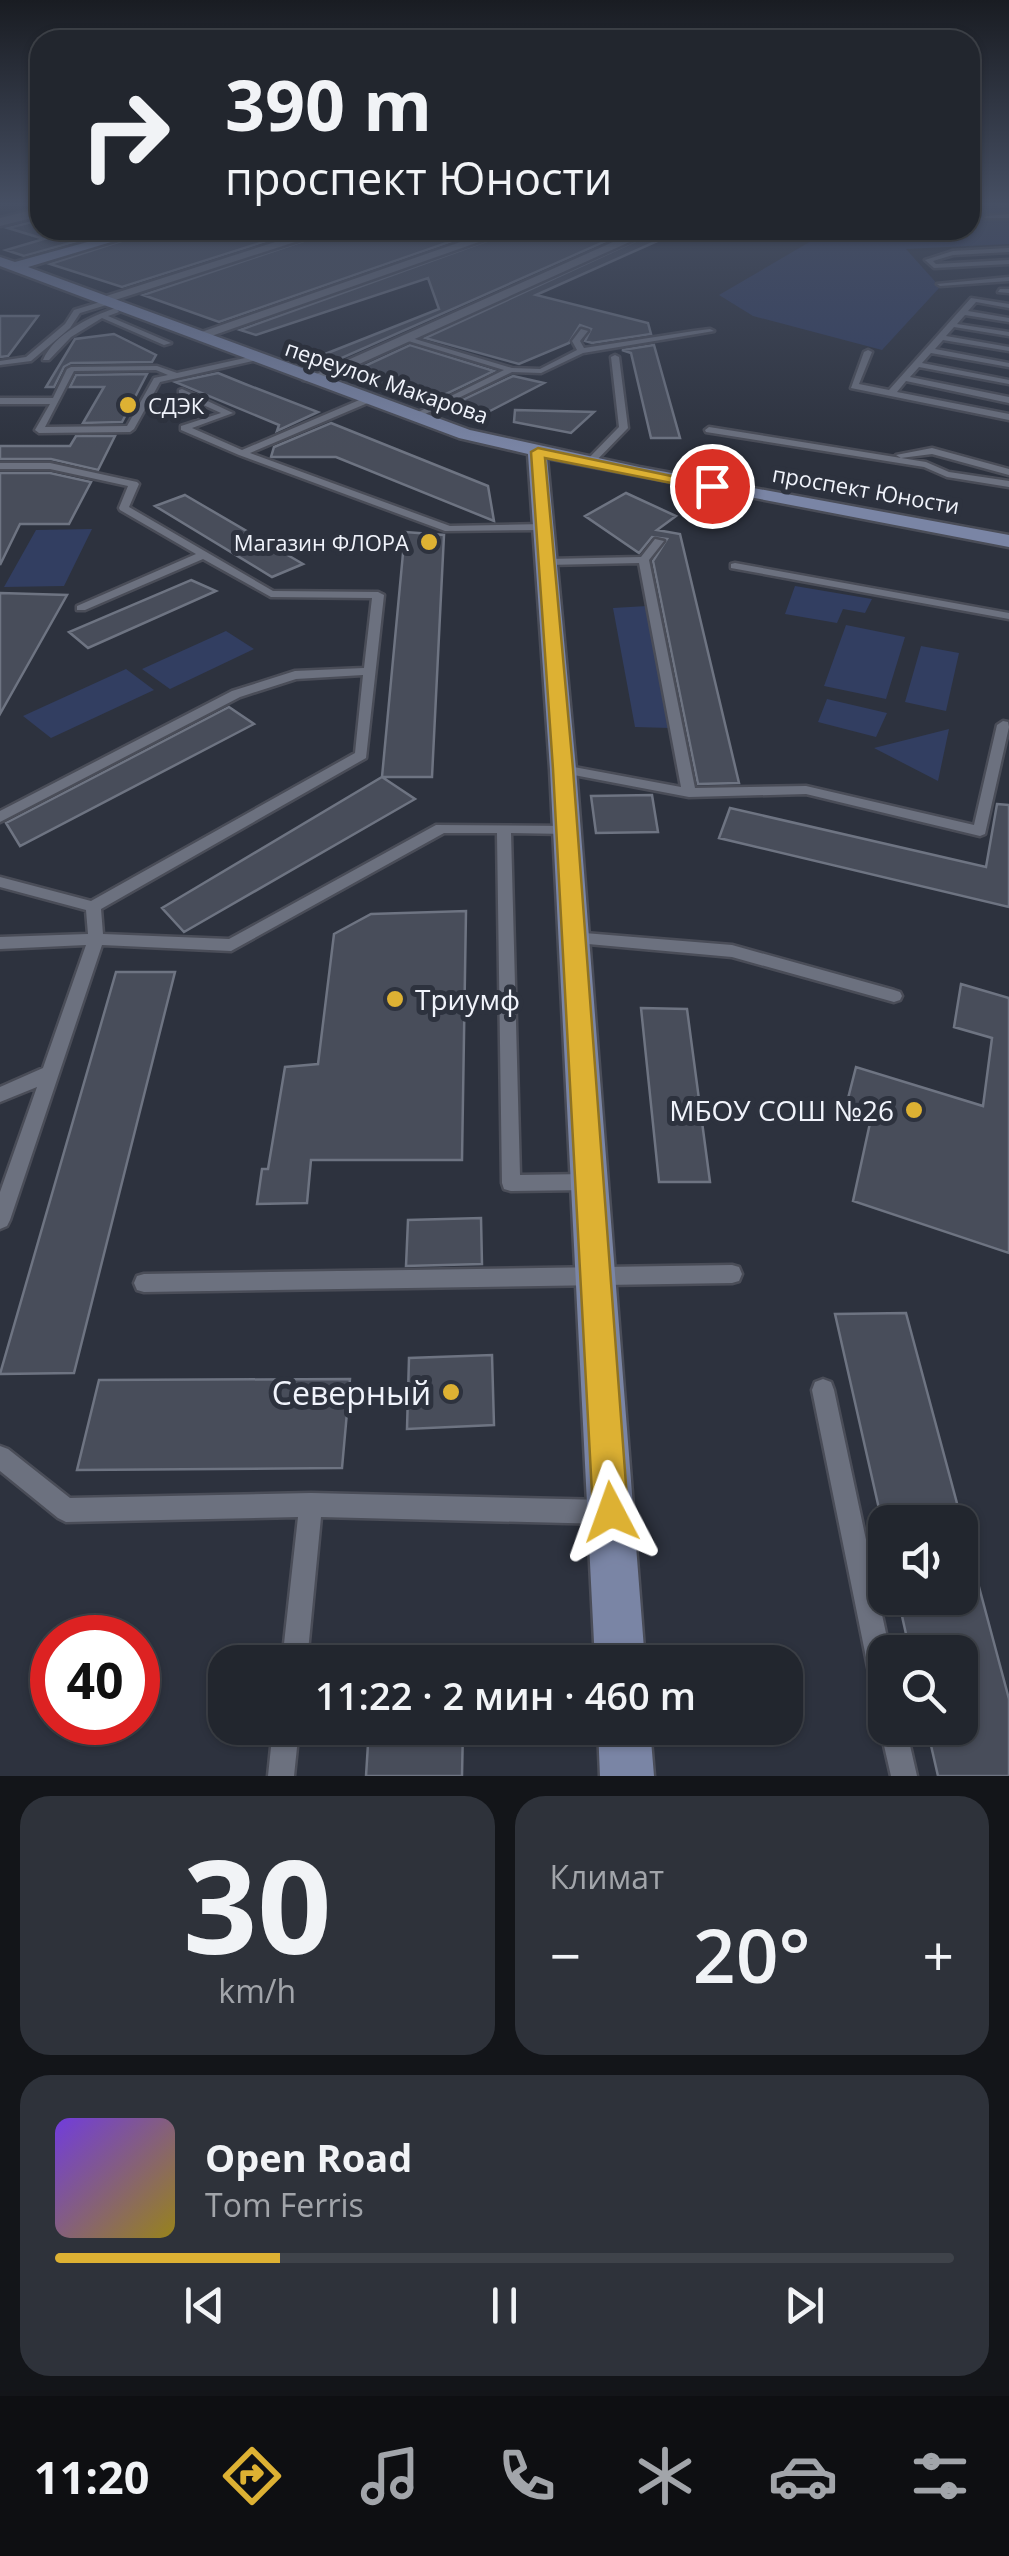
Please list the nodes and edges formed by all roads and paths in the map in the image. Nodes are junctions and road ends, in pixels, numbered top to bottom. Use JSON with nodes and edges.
{"nodes":[{"id":1,"x":59,"y":287,"type":"edge"},
{"id":2,"x":164,"y":287,"type":"edge"},
{"id":3,"x":341,"y":287,"type":"edge"},
{"id":4,"x":523,"y":287,"type":"edge"},
{"id":5,"x":110,"y":306,"type":"junction"},
{"id":6,"x":1009,"y":306,"type":"edge"},
{"id":7,"x":963,"y":312,"type":"junction"},
{"id":8,"x":1009,"y":320,"type":"edge"},
{"id":9,"x":952,"y":324,"type":"junction"},
{"id":10,"x":584,"y":331,"type":"dead end"},
{"id":11,"x":710,"y":331,"type":"dead end"},
{"id":12,"x":1009,"y":334,"type":"edge"},
{"id":13,"x":198,"y":336,"type":"junction"},
{"id":14,"x":941,"y":337,"type":"junction"},
{"id":15,"x":408,"y":338,"type":"junction"},
{"id":16,"x":166,"y":344,"type":"dead end"},
{"id":17,"x":1009,"y":349,"type":"edge"},
{"id":18,"x":929,"y":350,"type":"junction"},
{"id":19,"x":581,"y":351,"type":"junction"},
{"id":20,"x":868,"y":352,"type":"dead end"},
{"id":21,"x":615,"y":357,"type":"dead end"},
{"id":22,"x":46,"y":358,"type":"dead end"},
{"id":23,"x":254,"y":358,"type":"junction"},
{"id":24,"x":0,"y":363,"type":"edge"},
{"id":25,"x":916,"y":364,"type":"junction"},
{"id":26,"x":1009,"y":365,"type":"edge"},
{"id":27,"x":512,"y":370,"type":"junction"},
{"id":28,"x":182,"y":377,"type":"junction"},
{"id":29,"x":904,"y":378,"type":"junction"},
{"id":30,"x":312,"y":380,"type":"junction"},
{"id":31,"x":1009,"y":382,"type":"edge"},
{"id":32,"x":182,"y":392,"type":"dead end"},
{"id":33,"x":890,"y":393,"type":"junction"},
{"id":34,"x":0,"y":400,"type":"edge"},
{"id":35,"x":366,"y":400,"type":"junction"},
{"id":36,"x":1009,"y":400,"type":"edge"},
{"id":37,"x":56,"y":401,"type":"junction"},
{"id":38,"x":412,"y":416,"type":"junction"},
{"id":39,"x":1009,"y":417,"type":"edge"},
{"id":40,"x":708,"y":430,"type":"dead end"},
{"id":41,"x":538,"y":452,"type":"junction"},
{"id":42,"x":242,"y":453,"type":"junction"},
{"id":43,"x":882,"y":458,"type":"junction"},
{"id":44,"x":589,"y":463,"type":"junction"},
{"id":45,"x":0,"y":466,"type":"edge"},
{"id":46,"x":1009,"y":472,"type":"edge"},
{"id":47,"x":1009,"y":484,"type":"edge"},
{"id":48,"x":543,"y":527,"type":"junction"},
{"id":49,"x":659,"y":541,"type":"dead end"},
{"id":50,"x":1009,"y":541,"type":"edge"},
{"id":51,"x":202,"y":555,"type":"junction"},
{"id":52,"x":644,"y":560,"type":"junction"},
{"id":53,"x":547,"y":562,"type":"junction"},
{"id":54,"x":735,"y":566,"type":"dead end"},
{"id":55,"x":80,"y":608,"type":"dead end"},
{"id":56,"x":1009,"y":616,"type":"edge"},
{"id":57,"x":370,"y":671,"type":"junction"},
{"id":58,"x":1003,"y":725,"type":"dead end"},
{"id":59,"x":563,"y":769,"type":"junction"},
{"id":60,"x":688,"y":793,"type":"junction"},
{"id":61,"x":0,"y":816,"type":"edge"},
{"id":62,"x":504,"y":828,"type":"junction"},
{"id":63,"x":566,"y":829,"type":"junction"},
{"id":64,"x":0,"y":882,"type":"edge"},
{"id":65,"x":93,"y":907,"type":"junction"},
{"id":66,"x":572,"y":938,"type":"junction"},
{"id":67,"x":96,"y":939,"type":"junction"},
{"id":68,"x":0,"y":943,"type":"edge"},
{"id":69,"x":894,"y":996,"type":"dead end"},
{"id":70,"x":50,"y":1073,"type":"junction"},
{"id":71,"x":0,"y":1096,"type":"edge"},
{"id":72,"x":588,"y":1182,"type":"junction"},
{"id":73,"x":0,"y":1220,"type":"edge"},
{"id":74,"x":732,"y":1274,"type":"dead end"},
{"id":75,"x":595,"y":1275,"type":"junction"},
{"id":76,"x":144,"y":1284,"type":"dead end"},
{"id":77,"x":823,"y":1390,"type":"dead end"},
{"id":78,"x":0,"y":1457,"type":"edge"},
{"id":79,"x":310,"y":1506,"type":"junction"},
{"id":80,"x":611,"y":1512,"type":"junction"},
{"id":81,"x":874,"y":1635,"type":"edge"},
{"id":82,"x":296,"y":1645,"type":"edge"},
{"id":83,"x":619,"y":1645,"type":"edge"},
{"id":84,"x":284,"y":1745,"type":"edge"},
{"id":85,"x":625,"y":1745,"type":"edge"},
{"id":86,"x":898,"y":1745,"type":"edge"},
{"id":87,"x":281,"y":1776,"type":"edge"},
{"id":88,"x":628,"y":1776,"type":"edge"},
{"id":89,"x":904,"y":1776,"type":"edge"}],
"edges":[{"from":1,"to":5,"type":"main road","name":"переулок Макарова"},
{"from":2,"to":5,"type":"street"},
{"from":3,"to":13,"type":"street"},
{"from":4,"to":15,"type":"street"},
{"from":5,"to":13,"type":"main road","name":"переулок Макарова"},
{"from":5,"to":16,"type":"lane"},
{"from":5,"to":22,"type":"lane"},
{"from":5,"to":24,"type":"lane"},
{"from":6,"to":7,"type":"lane"},
{"from":7,"to":8,"type":"lane"},
{"from":7,"to":9,"type":"lane"},
{"from":9,"to":12,"type":"lane"},
{"from":9,"to":14,"type":"lane"},
{"from":10,"to":19,"type":"lane"},
{"from":11,"to":19,"type":"lane"},
{"from":13,"to":23,"type":"main road","name":"переулок Макарова"},
{"from":14,"to":17,"type":"lane"},
{"from":14,"to":18,"type":"lane"},
{"from":15,"to":27,"type":"lane"},
{"from":15,"to":30,"type":"street"},
{"from":18,"to":25,"type":"lane"},
{"from":18,"to":26,"type":"lane"},
{"from":19,"to":27,"type":"lane"},
{"from":20,"to":33,"type":"lane"},
{"from":21,"to":44,"type":"lane"},
{"from":23,"to":28,"type":"lane"},
{"from":23,"to":30,"type":"main road","name":"переулок Макарова"},
{"from":25,"to":29,"type":"lane"},
{"from":25,"to":31,"type":"lane"},
{"from":27,"to":38,"type":"lane"},
{"from":28,"to":37,"type":"lane"},
{"from":28,"to":37,"type":"lane"},
{"from":29,"to":33,"type":"lane"},
{"from":29,"to":36,"type":"lane"},
{"from":30,"to":35,"type":"main road","name":"переулок Макарова"},
{"from":32,"to":42,"type":"lane"},
{"from":33,"to":39,"type":"lane"},
{"from":34,"to":37,"type":"lane"},
{"from":35,"to":38,"type":"main road","name":"переулок Макарова"},
{"from":35,"to":42,"type":"lane"},
{"from":38,"to":41,"type":"main road","name":"переулок Макарова"},
{"from":40,"to":43,"type":"lane"},
{"from":41,"to":44,"type":"main road","name":"проспект Юности"},
{"from":41,"to":48,"type":"main road"},
{"from":42,"to":48,"type":"lane"},
{"from":43,"to":46,"type":"lane"},
{"from":43,"to":47,"type":"lane"},
{"from":44,"to":50,"type":"main road","name":"проспект Юности"},
{"from":45,"to":51,"type":"lane"},
{"from":48,"to":53,"type":"main road"},
{"from":49,"to":52,"type":"lane"},
{"from":51,"to":55,"type":"lane"},
{"from":51,"to":57,"type":"lane"},
{"from":52,"to":53,"type":"lane"},
{"from":52,"to":60,"type":"lane"},
{"from":53,"to":59,"type":"main road"},
{"from":54,"to":56,"type":"lane"},
{"from":57,"to":61,"type":"lane"},
{"from":57,"to":65,"type":"lane"},
{"from":58,"to":60,"type":"lane"},
{"from":59,"to":60,"type":"lane"},
{"from":59,"to":63,"type":"main road"},
{"from":62,"to":63,"type":"lane"},
{"from":62,"to":67,"type":"lane"},
{"from":62,"to":72,"type":"lane"},
{"from":63,"to":66,"type":"main road"},
{"from":64,"to":65,"type":"lane"},
{"from":65,"to":67,"type":"lane"},
{"from":66,"to":69,"type":"lane"},
{"from":66,"to":72,"type":"main road"},
{"from":67,"to":68,"type":"lane"},
{"from":67,"to":70,"type":"lane"},
{"from":70,"to":71,"type":"lane"},
{"from":70,"to":73,"type":"lane"},
{"from":72,"to":75,"type":"main road"},
{"from":74,"to":75,"type":"lane"},
{"from":75,"to":76,"type":"lane"},
{"from":75,"to":80,"type":"main road"},
{"from":77,"to":81,"type":"lane"},
{"from":78,"to":79,"type":"lane"},
{"from":79,"to":80,"type":"lane"},
{"from":79,"to":82,"type":"lane"},
{"from":80,"to":83,"type":"main road"},
{"from":84,"to":87,"type":"lane"},
{"from":85,"to":88,"type":"main road"},
{"from":86,"to":89,"type":"lane"}]}
